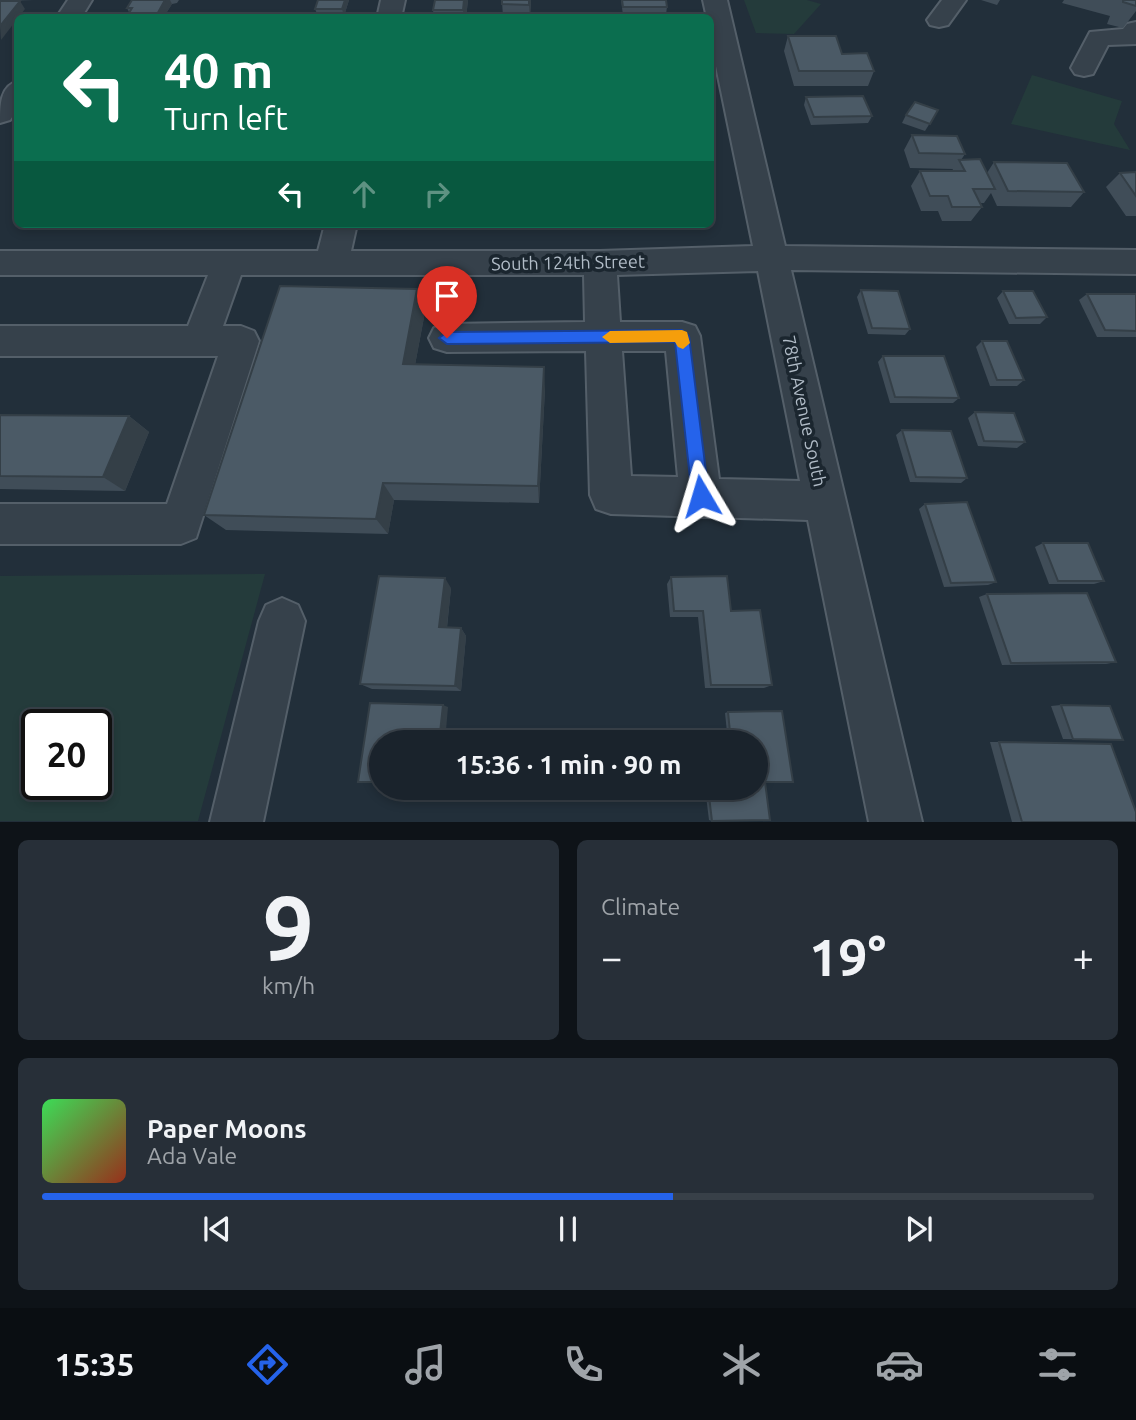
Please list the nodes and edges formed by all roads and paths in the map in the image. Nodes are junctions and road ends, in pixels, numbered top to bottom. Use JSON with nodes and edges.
{"nodes":[{"id":1,"x":715,"y":0,"type":"edge"},
{"id":2,"x":954,"y":0,"type":"edge"},
{"id":3,"x":939,"y":20,"type":"dead end"},
{"id":4,"x":1136,"y":29,"type":"edge"},
{"id":5,"x":1084,"y":68,"type":"dead end"},
{"id":6,"x":14,"y":95,"type":"edge"},
{"id":7,"x":0,"y":114,"type":"edge"},
{"id":8,"x":340,"y":228,"type":"edge"},
{"id":9,"x":772,"y":258,"type":"junction"},
{"id":10,"x":1136,"y":262,"type":"edge"},
{"id":11,"x":0,"y":263,"type":"edge"},
{"id":12,"x":229,"y":263,"type":"junction"},
{"id":13,"x":332,"y":263,"type":"junction"},
{"id":14,"x":600,"y":263,"type":"junction"},
{"id":15,"x":603,"y":337,"type":"junction"},
{"id":16,"x":447,"y":338,"type":"dead end"},
{"id":17,"x":0,"y":341,"type":"edge"},
{"id":18,"x":200,"y":341,"type":"junction"},
{"id":19,"x":701,"y":496,"type":"junction"},
{"id":20,"x":825,"y":501,"type":"junction"},
{"id":21,"x":0,"y":524,"type":"edge"},
{"id":22,"x":282,"y":621,"type":"dead end"},
{"id":23,"x":236,"y":821,"type":"edge"},
{"id":24,"x":896,"y":821,"type":"edge"}],
"edges":[{"from":1,"to":9,"type":"street","name":"78th Avenue South"},
{"from":2,"to":3,"type":"street"},
{"from":4,"to":5,"type":"street"},
{"from":6,"to":7,"type":"street"},
{"from":8,"to":13,"type":"street"},
{"from":9,"to":10,"type":"street","name":"South 124th Street"},
{"from":9,"to":14,"type":"street","name":"South 124th Street"},
{"from":9,"to":20,"type":"street","name":"78th Avenue South"},
{"from":11,"to":12,"type":"street","name":"South 124th Street"},
{"from":12,"to":13,"type":"street","name":"South 124th Street"},
{"from":12,"to":18,"type":"street"},
{"from":13,"to":14,"type":"street","name":"South 124th Street"},
{"from":14,"to":15,"type":"street"},
{"from":15,"to":16,"type":"street"},
{"from":15,"to":19,"type":"street"},
{"from":15,"to":19,"type":"street"},
{"from":17,"to":18,"type":"street"},
{"from":18,"to":21,"type":"street"},
{"from":19,"to":20,"type":"street"},
{"from":20,"to":24,"type":"street","name":"78th Avenue South"},
{"from":22,"to":23,"type":"street"}]}
